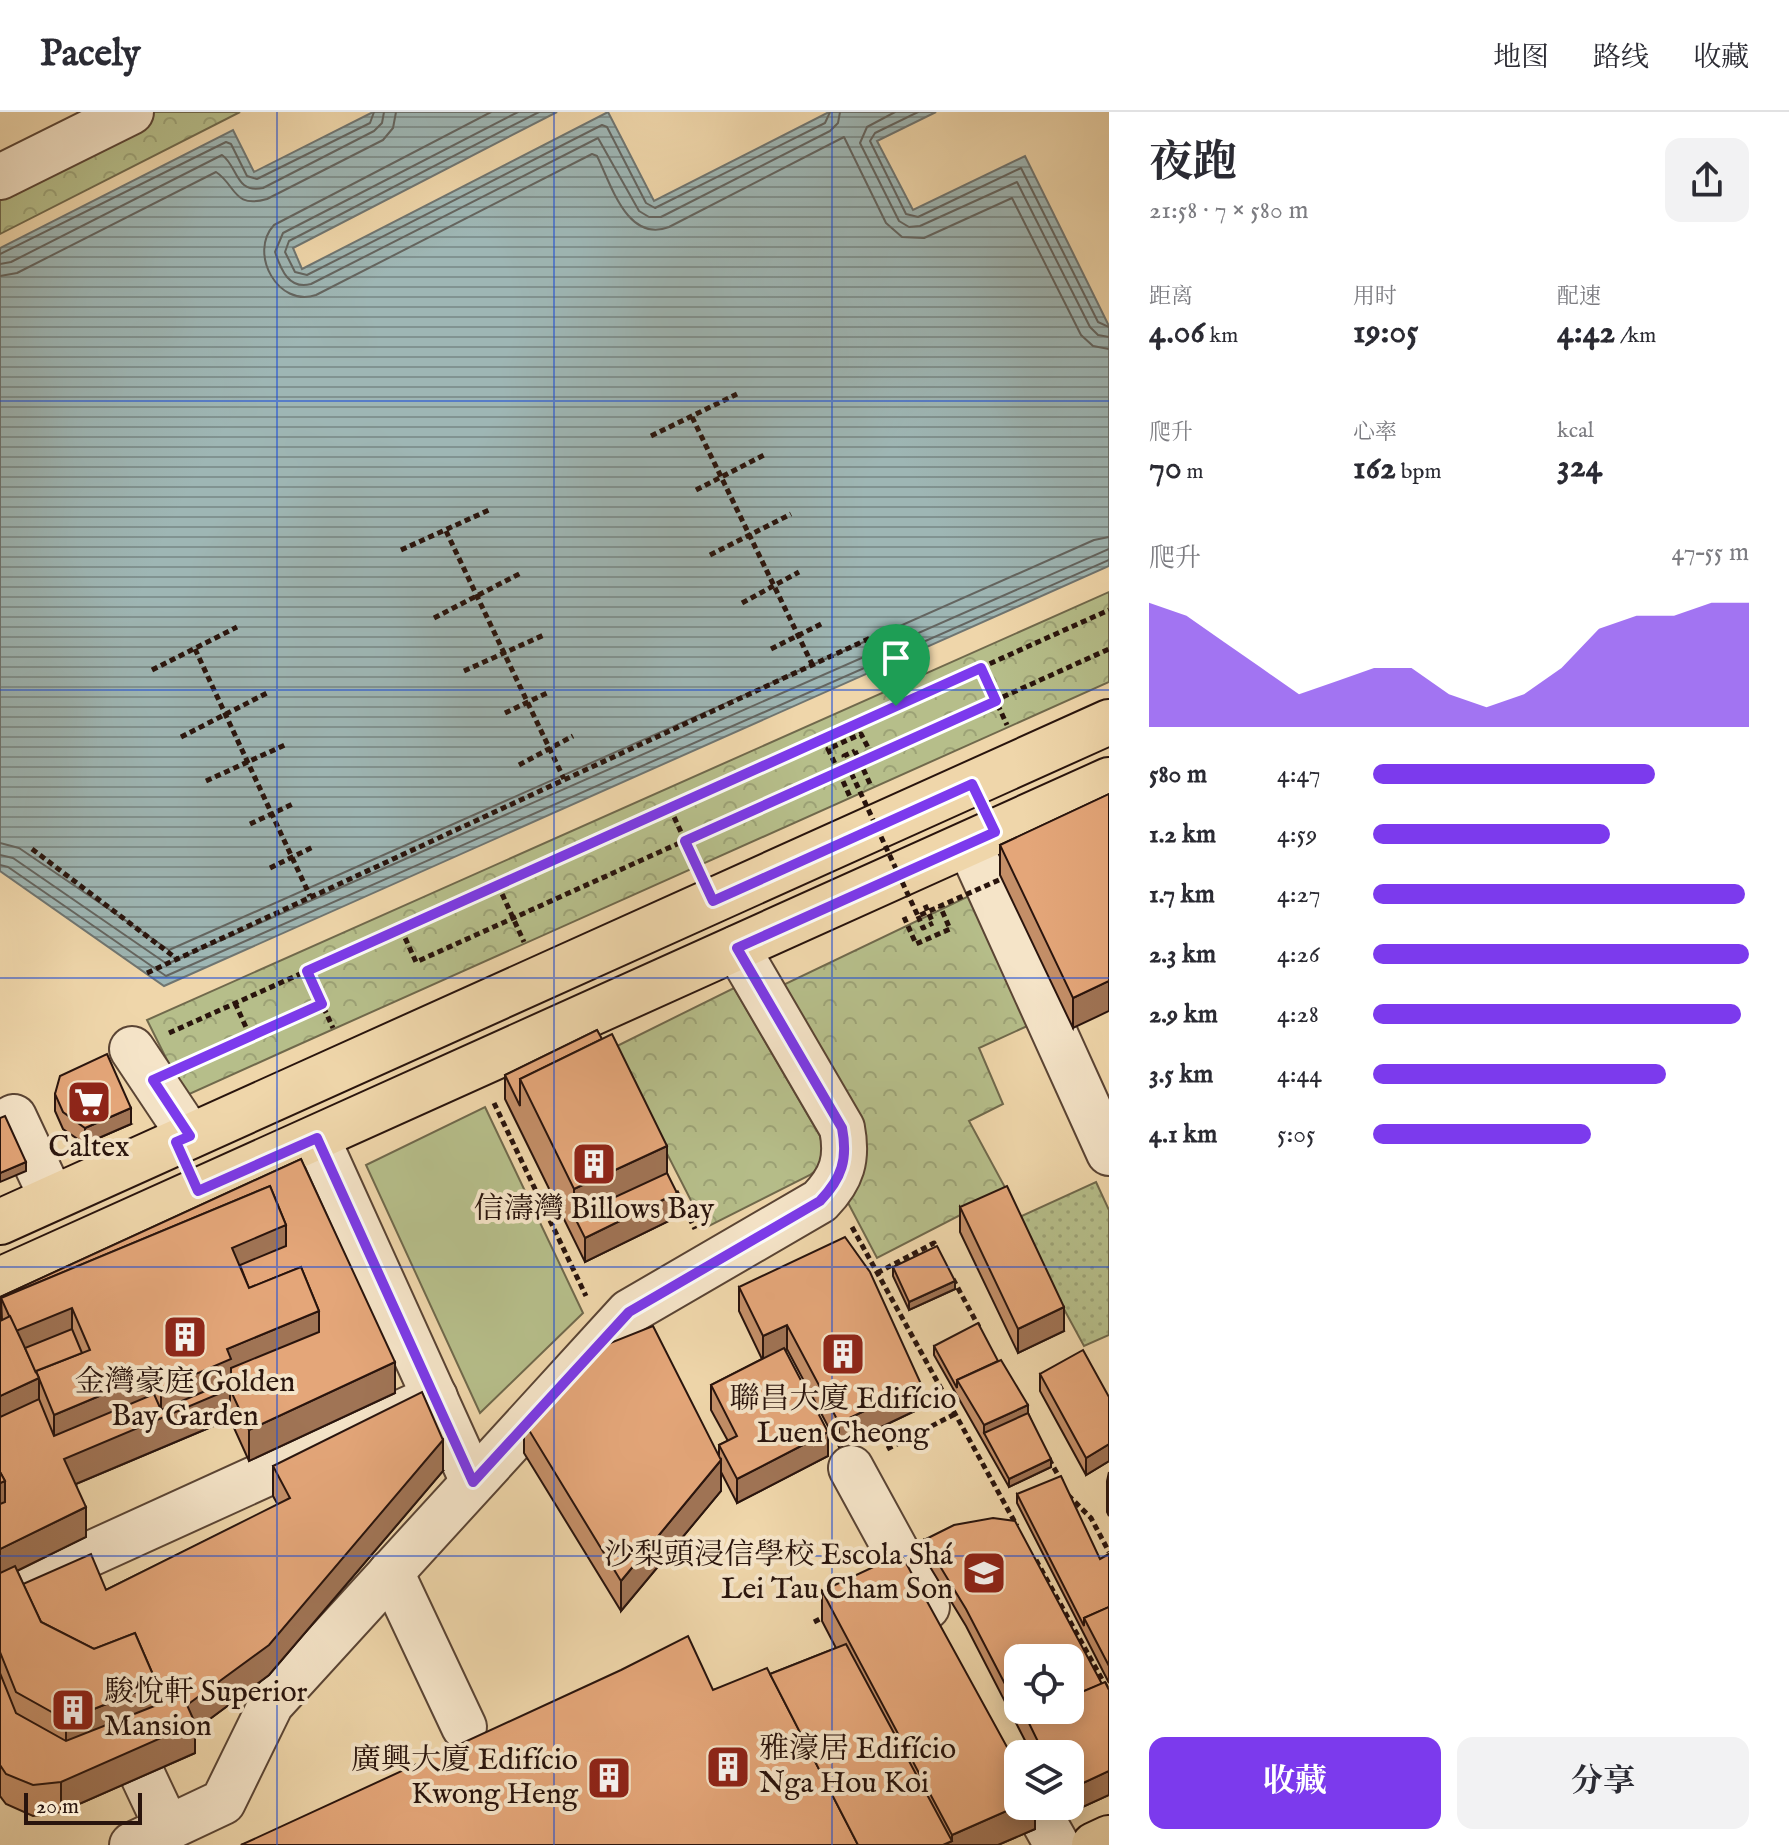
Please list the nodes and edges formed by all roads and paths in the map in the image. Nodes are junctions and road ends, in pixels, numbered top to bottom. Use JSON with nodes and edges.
{"nodes":[{"id":1,"x":131,"y":112,"type":"edge"},
{"id":2,"x":0,"y":177,"type":"edge"},
{"id":3,"x":737,"y":394,"type":"dead end"},
{"id":4,"x":692,"y":417,"type":"junction"},
{"id":5,"x":651,"y":436,"type":"dead end"},
{"id":6,"x":766,"y":454,"type":"dead end"},
{"id":7,"x":721,"y":476,"type":"junction"},
{"id":8,"x":696,"y":490,"type":"dead end"},
{"id":9,"x":489,"y":510,"type":"dead end"},
{"id":10,"x":791,"y":514,"type":"dead end"},
{"id":11,"x":446,"y":531,"type":"junction"},
{"id":12,"x":750,"y":535,"type":"junction"},
{"id":13,"x":401,"y":550,"type":"dead end"},
{"id":14,"x":710,"y":555,"type":"dead end"},
{"id":15,"x":799,"y":572,"type":"dead end"},
{"id":16,"x":521,"y":573,"type":"dead end"},
{"id":17,"x":774,"y":586,"type":"junction"},
{"id":18,"x":476,"y":596,"type":"junction"},
{"id":19,"x":742,"y":603,"type":"dead end"},
{"id":20,"x":1109,"y":610,"type":"edge"},
{"id":21,"x":434,"y":618,"type":"dead end"},
{"id":22,"x":823,"y":623,"type":"dead end"},
{"id":23,"x":237,"y":627,"type":"dead end"},
{"id":24,"x":546,"y":634,"type":"dead end"},
{"id":25,"x":798,"y":634,"type":"junction"},
{"id":26,"x":879,"y":634,"type":"dead end"},
{"id":27,"x":195,"y":649,"type":"junction"},
{"id":28,"x":771,"y":649,"type":"dead end"},
{"id":29,"x":1109,"y":649,"type":"edge"},
{"id":30,"x":503,"y":653,"type":"junction"},
{"id":31,"x":813,"y":666,"type":"junction"},
{"id":32,"x":981,"y":668,"type":"junction"},
{"id":33,"x":152,"y":670,"type":"dead end"},
{"id":34,"x":464,"y":671,"type":"dead end"},
{"id":35,"x":269,"y":692,"type":"dead end"},
{"id":36,"x":549,"y":692,"type":"dead end"},
{"id":37,"x":996,"y":701,"type":"junction"},
{"id":38,"x":526,"y":703,"type":"junction"},
{"id":39,"x":228,"y":713,"type":"junction"},
{"id":40,"x":505,"y":713,"type":"dead end"},
{"id":41,"x":1109,"y":722,"type":"edge"},
{"id":42,"x":573,"y":736,"type":"dead end"},
{"id":43,"x":181,"y":737,"type":"dead end"},
{"id":44,"x":287,"y":744,"type":"dead end"},
{"id":45,"x":549,"y":750,"type":"junction"},
{"id":46,"x":860,"y":760,"type":"junction"},
{"id":47,"x":1023,"y":761,"type":"junction"},
{"id":48,"x":249,"y":762,"type":"junction"},
{"id":49,"x":519,"y":765,"type":"dead end"},
{"id":50,"x":848,"y":766,"type":"junction"},
{"id":51,"x":839,"y":772,"type":"dead end"},
{"id":52,"x":564,"y":779,"type":"junction"},
{"id":53,"x":1109,"y":780,"type":"edge"},
{"id":54,"x":206,"y":781,"type":"dead end"},
{"id":55,"x":972,"y":784,"type":"junction"},
{"id":56,"x":295,"y":803,"type":"dead end"},
{"id":57,"x":670,"y":808,"type":"junction"},
{"id":58,"x":273,"y":814,"type":"junction"},
{"id":59,"x":250,"y":824,"type":"dead end"},
{"id":60,"x":982,"y":838,"type":"junction"},
{"id":61,"x":685,"y":841,"type":"junction"},
{"id":62,"x":313,"y":847,"type":"dead end"},
{"id":63,"x":32,"y":849,"type":"dead end"},
{"id":64,"x":292,"y":856,"type":"junction"},
{"id":65,"x":270,"y":868,"type":"dead end"},
{"id":66,"x":1001,"y":879,"type":"edge"},
{"id":67,"x":498,"y":885,"type":"junction"},
{"id":68,"x":310,"y":896,"type":"junction"},
{"id":69,"x":713,"y":901,"type":"junction"},
{"id":70,"x":940,"y":906,"type":"junction"},
{"id":71,"x":928,"y":912,"type":"junction"},
{"id":72,"x":918,"y":916,"type":"junction"},
{"id":73,"x":513,"y":918,"type":"junction"},
{"id":74,"x":906,"y":921,"type":"dead end"},
{"id":75,"x":401,"y":929,"type":"junction"},
{"id":76,"x":737,"y":948,"type":"junction"},
{"id":77,"x":177,"y":959,"type":"junction"},
{"id":78,"x":307,"y":971,"type":"junction"},
{"id":79,"x":147,"y":973,"type":"dead end"},
{"id":80,"x":540,"y":979,"type":"junction"},
{"id":81,"x":235,"y":1003,"type":"junction"},
{"id":82,"x":250,"y":1036,"type":"junction"},
{"id":83,"x":142,"y":1065,"type":"junction"},
{"id":84,"x":476,"y":1066,"type":"junction"},
{"id":85,"x":1098,"y":1101,"type":"edge"},
{"id":86,"x":0,"y":1124,"type":"edge"},
{"id":87,"x":317,"y":1138,"type":"junction"},
{"id":88,"x":183,"y":1139,"type":"junction"},
{"id":89,"x":1109,"y":1153,"type":"edge"},
{"id":90,"x":671,"y":1181,"type":"edge"},
{"id":91,"x":831,"y":1189,"type":"junction"},
{"id":92,"x":198,"y":1191,"type":"junction"},
{"id":93,"x":52,"y":1198,"type":"junction"},
{"id":94,"x":0,"y":1222,"type":"edge"},
{"id":95,"x":941,"y":1257,"type":"edge"},
{"id":96,"x":712,"y":1264,"type":"junction"},
{"id":97,"x":948,"y":1270,"type":"edge"},
{"id":98,"x":877,"y":1273,"type":"junction"},
{"id":99,"x":0,"y":1280,"type":"edge"},
{"id":100,"x":606,"y":1337,"type":"junction"},
{"id":101,"x":984,"y":1337,"type":"edge"},
{"id":102,"x":435,"y":1397,"type":"junction"},
{"id":103,"x":955,"y":1414,"type":"junction"},
{"id":104,"x":1048,"y":1458,"type":"edge"},
{"id":105,"x":851,"y":1468,"type":"joint"},
{"id":106,"x":473,"y":1482,"type":"junction"},
{"id":107,"x":1024,"y":1539,"type":"edge"},
{"id":108,"x":1109,"y":1552,"type":"edge"},
{"id":109,"x":1032,"y":1553,"type":"edge"},
{"id":110,"x":391,"y":1572,"type":"junction"},
{"id":111,"x":0,"y":1595,"type":"edge"},
{"id":112,"x":827,"y":1616,"type":"edge"},
{"id":113,"x":814,"y":1622,"type":"dead end"},
{"id":114,"x":949,"y":1648,"type":"edge"},
{"id":115,"x":1109,"y":1692,"type":"edge"},
{"id":116,"x":464,"y":1727,"type":"dead end"},
{"id":117,"x":143,"y":1776,"type":"edge"},
{"id":118,"x":1043,"y":1820,"type":"edge"},
{"id":119,"x":150,"y":1837,"type":"edge"},
{"id":120,"x":1109,"y":1838,"type":"edge"},
{"id":121,"x":1057,"y":1845,"type":"edge"},
{"id":122,"x":1094,"y":1845,"type":"edge"}],
"edges":[{"from":1,"to":2,"type":"street"},
{"from":3,"to":4,"type":"path"},
{"from":4,"to":5,"type":"path"},
{"from":4,"to":7,"type":"path"},
{"from":6,"to":7,"type":"path"},
{"from":7,"to":8,"type":"path"},
{"from":7,"to":12,"type":"path"},
{"from":9,"to":11,"type":"path"},
{"from":10,"to":12,"type":"path"},
{"from":11,"to":13,"type":"path"},
{"from":11,"to":18,"type":"path"},
{"from":12,"to":14,"type":"path"},
{"from":12,"to":17,"type":"path"},
{"from":15,"to":17,"type":"path"},
{"from":16,"to":18,"type":"path"},
{"from":17,"to":19,"type":"path"},
{"from":17,"to":25,"type":"path"},
{"from":18,"to":21,"type":"path"},
{"from":18,"to":30,"type":"path"},
{"from":20,"to":32,"type":"path"},
{"from":22,"to":25,"type":"path"},
{"from":23,"to":27,"type":"path"},
{"from":24,"to":30,"type":"path"},
{"from":25,"to":28,"type":"path"},
{"from":25,"to":31,"type":"path"},
{"from":26,"to":31,"type":"path"},
{"from":27,"to":33,"type":"path"},
{"from":27,"to":39,"type":"path"},
{"from":29,"to":37,"type":"path"},
{"from":30,"to":34,"type":"path"},
{"from":30,"to":38,"type":"path"},
{"from":31,"to":52,"type":"path"},
{"from":32,"to":37,"type":"path"},
{"from":32,"to":57,"type":"path"},
{"from":35,"to":39,"type":"path"},
{"from":36,"to":38,"type":"path"},
{"from":37,"to":47,"type":"path"},
{"from":37,"to":61,"type":"path"},
{"from":38,"to":40,"type":"path"},
{"from":38,"to":45,"type":"path"},
{"from":39,"to":43,"type":"path"},
{"from":39,"to":48,"type":"path"},
{"from":41,"to":47,"type":"main road"},
{"from":42,"to":45,"type":"path"},
{"from":44,"to":48,"type":"path"},
{"from":45,"to":49,"type":"path"},
{"from":45,"to":52,"type":"path"},
{"from":46,"to":50,"type":"path","bridge":true},
{"from":46,"to":50,"type":"path","bridge":true},
{"from":46,"to":51,"type":"path","bridge":true},
{"from":47,"to":55,"type":"main road"},
{"from":48,"to":54,"type":"path"},
{"from":48,"to":58,"type":"path"},
{"from":50,"to":72,"type":"path","bridge":true},
{"from":52,"to":68,"type":"path"},
{"from":53,"to":60,"type":"main road"},
{"from":55,"to":60,"type":"main road"},
{"from":55,"to":69,"type":"main road"},
{"from":56,"to":58,"type":"path"},
{"from":57,"to":61,"type":"path"},
{"from":57,"to":67,"type":"path"},
{"from":58,"to":59,"type":"path"},
{"from":58,"to":64,"type":"path"},
{"from":60,"to":76,"type":"main road"},
{"from":60,"to":85,"type":"street"},
{"from":61,"to":69,"type":"path"},
{"from":61,"to":73,"type":"path"},
{"from":62,"to":64,"type":"path"},
{"from":63,"to":77,"type":"path"},
{"from":64,"to":65,"type":"path"},
{"from":64,"to":68,"type":"path"},
{"from":66,"to":70,"type":"path","bridge":true},
{"from":67,"to":73,"type":"path"},
{"from":67,"to":75,"type":"path"},
{"from":68,"to":77,"type":"path"},
{"from":69,"to":80,"type":"main road"},
{"from":70,"to":71,"type":"path","bridge":true},
{"from":70,"to":74,"type":"path"},
{"from":71,"to":72,"type":"path","bridge":true},
{"from":71,"to":72,"type":"path"},
{"from":73,"to":75,"type":"path"},
{"from":73,"to":80,"type":"path"},
{"from":75,"to":78,"type":"path"},
{"from":76,"to":84,"type":"main road"},
{"from":76,"to":91,"type":"street"},
{"from":77,"to":79,"type":"path"},
{"from":78,"to":81,"type":"path"},
{"from":78,"to":82,"type":"path"},
{"from":80,"to":88,"type":"main road"},
{"from":81,"to":82,"type":"path"},
{"from":81,"to":83,"type":"path"},
{"from":82,"to":83,"type":"path"},
{"from":83,"to":88,"type":"street"},
{"from":84,"to":87,"type":"main road"},
{"from":84,"to":100,"type":"path"},
{"from":85,"to":89,"type":"street"},
{"from":86,"to":93,"type":"street"},
{"from":87,"to":92,"type":"main road"},
{"from":87,"to":102,"type":"street"},
{"from":88,"to":92,"type":"main road"},
{"from":88,"to":93,"type":"main road"},
{"from":90,"to":96,"type":"path"},
{"from":91,"to":96,"type":"street"},
{"from":91,"to":98,"type":"path"},
{"from":92,"to":99,"type":"main road"},
{"from":93,"to":94,"type":"main road"},
{"from":95,"to":98,"type":"path"},
{"from":96,"to":100,"type":"street"},
{"from":97,"to":101,"type":"path"},
{"from":98,"to":103,"type":"path"},
{"from":100,"to":106,"type":"street"},
{"from":102,"to":106,"type":"street"},
{"from":102,"to":111,"type":"street"},
{"from":103,"to":105,"type":"path"},
{"from":103,"to":107,"type":"path"},
{"from":104,"to":108,"type":"path"},
{"from":105,"to":114,"type":"street"},
{"from":106,"to":110,"type":"street"},
{"from":109,"to":115,"type":"path"},
{"from":110,"to":116,"type":"street"},
{"from":110,"to":119,"type":"street"},
{"from":112,"to":113,"type":"path"},
{"from":117,"to":119,"type":"street"},
{"from":118,"to":121,"type":"street"},
{"from":120,"to":122,"type":"main road"}]}
